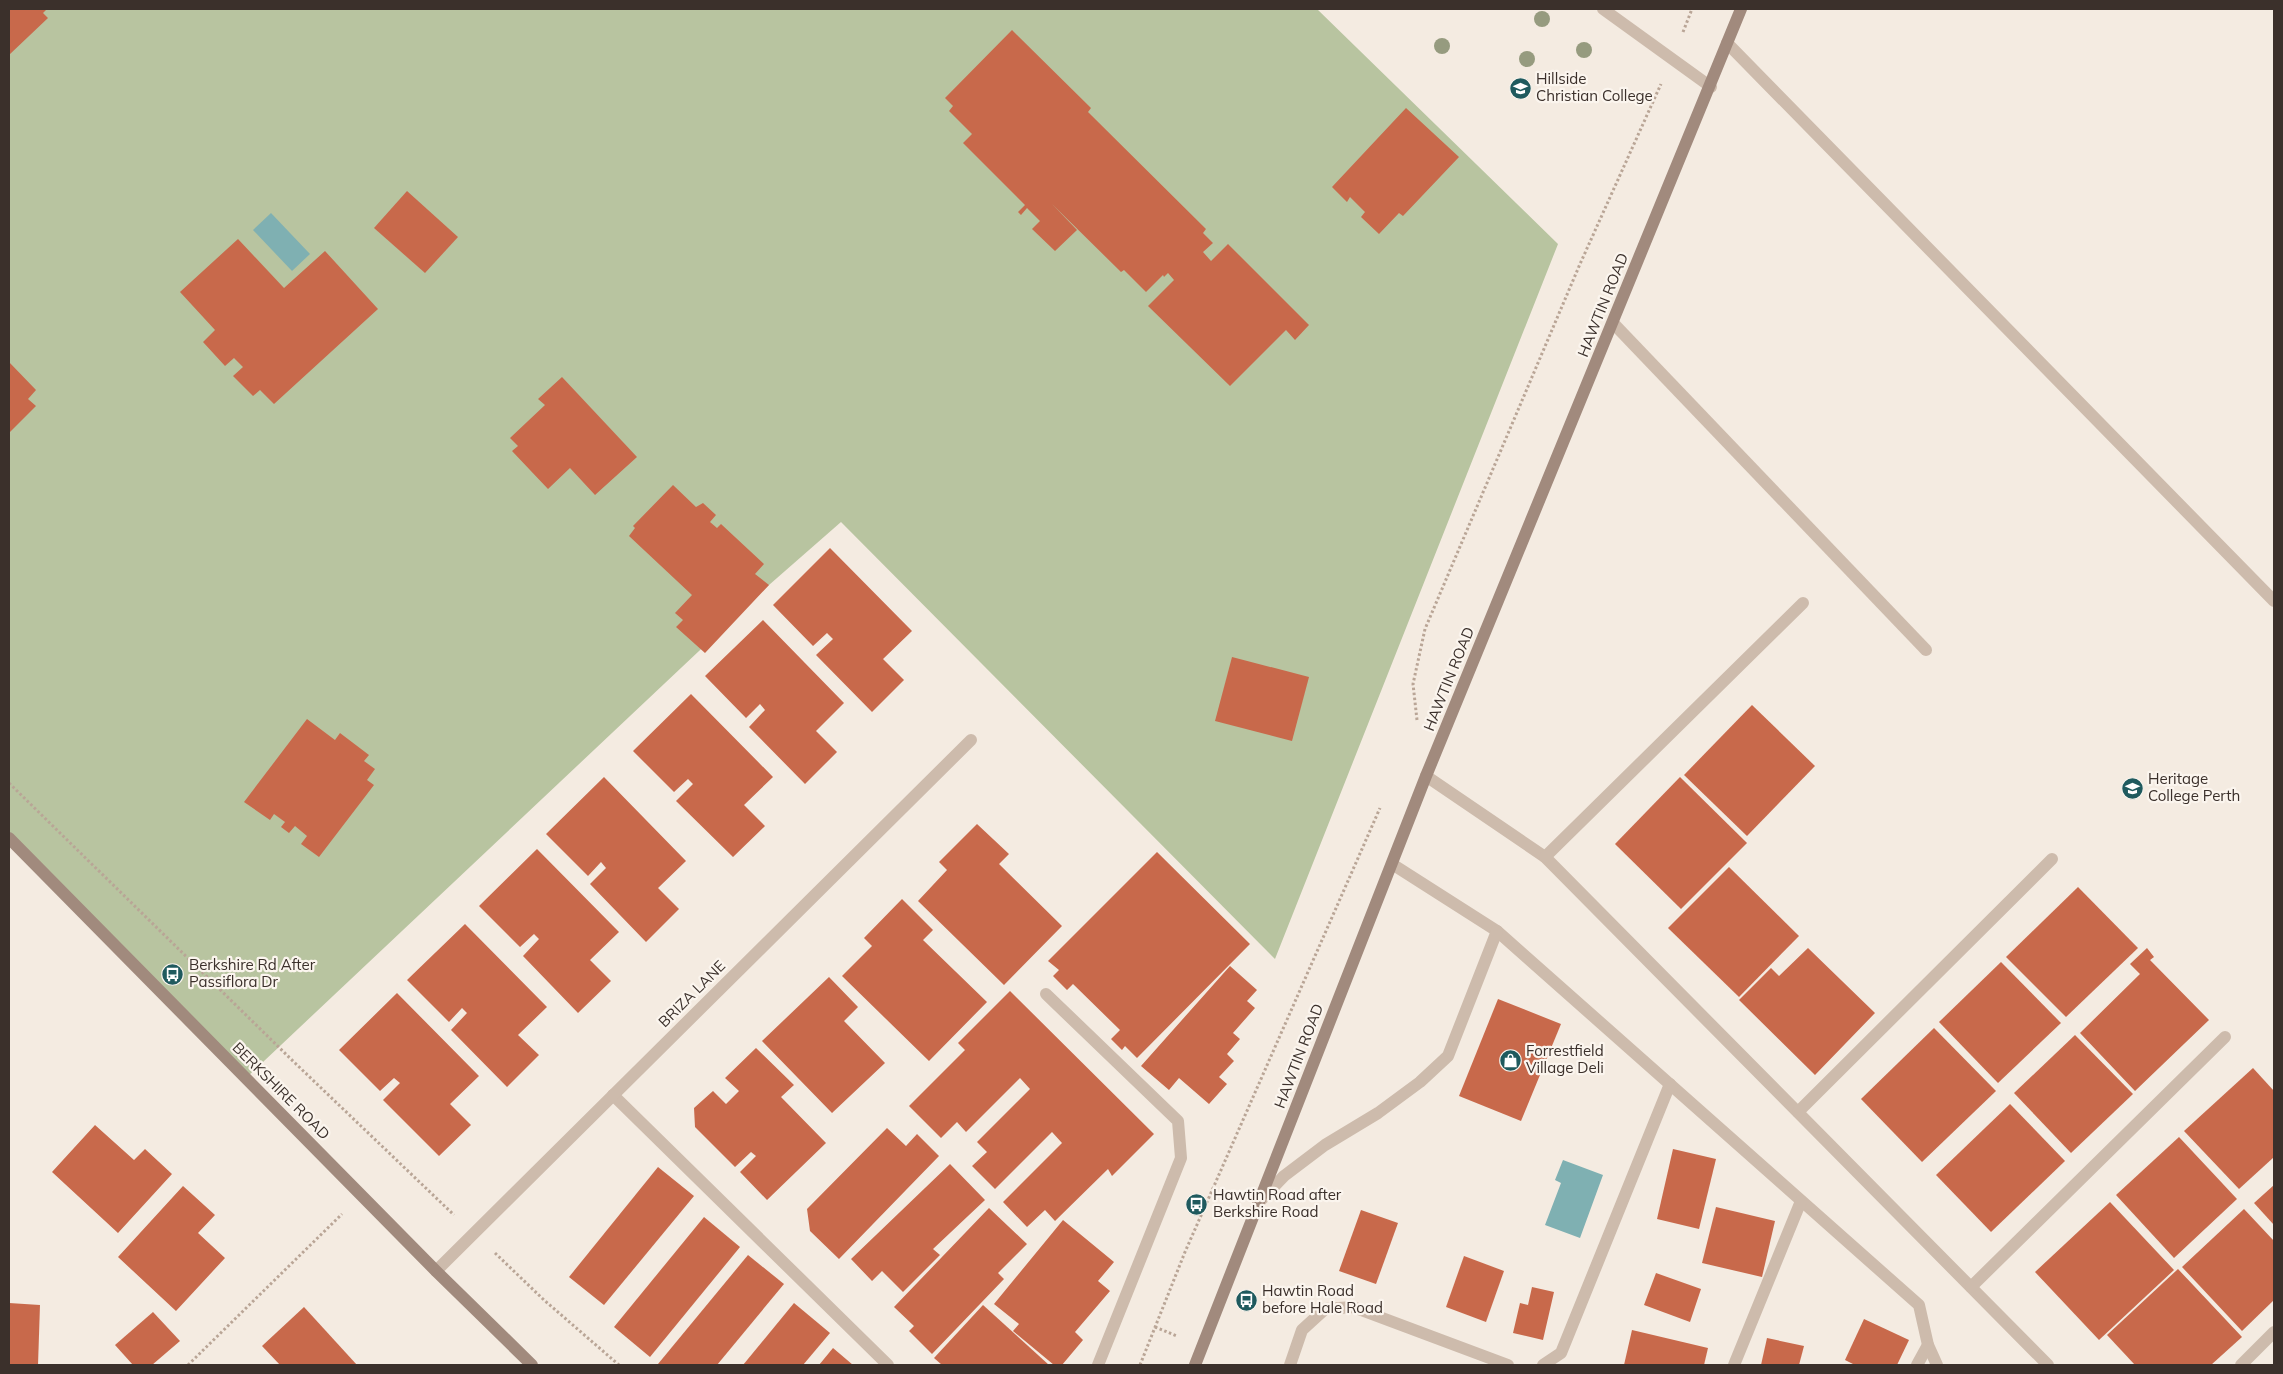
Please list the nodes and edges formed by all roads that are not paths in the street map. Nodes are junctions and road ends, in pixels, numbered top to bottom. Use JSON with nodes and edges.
{"nodes":[{"id":1,"x":1603,"y":9,"type":"edge"},
{"id":2,"x":1741,"y":9,"type":"edge"},
{"id":3,"x":1727,"y":43,"type":"junction"},
{"id":4,"x":1710,"y":87,"type":"junction"},
{"id":5,"x":1613,"y":323,"type":"junction"},
{"id":6,"x":2274,"y":601,"type":"edge"},
{"id":7,"x":1803,"y":603,"type":"dead end"},
{"id":8,"x":1926,"y":650,"type":"dead end"},
{"id":9,"x":971,"y":740,"type":"dead end"},
{"id":10,"x":1426,"y":776,"type":"junction"},
{"id":11,"x":9,"y":838,"type":"edge"},
{"id":12,"x":1545,"y":857,"type":"junction"},
{"id":13,"x":2052,"y":860,"type":"dead end"},
{"id":14,"x":1392,"y":864,"type":"junction"},
{"id":15,"x":1497,"y":931,"type":"junction"},
{"id":16,"x":1046,"y":994,"type":"dead end"},
{"id":17,"x":2225,"y":1037,"type":"dead end"},
{"id":18,"x":1670,"y":1084,"type":"junction"},
{"id":19,"x":613,"y":1095,"type":"junction"},
{"id":20,"x":1798,"y":1112,"type":"junction"},
{"id":21,"x":1259,"y":1202,"type":"junction"},
{"id":22,"x":1802,"y":1202,"type":"junction"},
{"id":23,"x":436,"y":1271,"type":"junction"},
{"id":24,"x":1971,"y":1287,"type":"junction"},
{"id":25,"x":2274,"y":1332,"type":"edge"},
{"id":26,"x":1928,"y":1345,"type":"junction"},
{"id":27,"x":532,"y":1365,"type":"edge"},
{"id":28,"x":888,"y":1365,"type":"edge"},
{"id":29,"x":1098,"y":1365,"type":"edge"},
{"id":30,"x":1196,"y":1365,"type":"edge"},
{"id":31,"x":1290,"y":1365,"type":"edge"},
{"id":32,"x":1508,"y":1365,"type":"edge"},
{"id":33,"x":1543,"y":1365,"type":"edge"},
{"id":34,"x":1734,"y":1365,"type":"edge"},
{"id":35,"x":1917,"y":1365,"type":"edge"},
{"id":36,"x":1937,"y":1365,"type":"edge"},
{"id":37,"x":2048,"y":1365,"type":"edge"},
{"id":38,"x":2242,"y":1365,"type":"edge"}],
"edges":[{"from":1,"to":4,"type":"street"},
{"from":2,"to":3,"type":"main road","name":"HAWTIN ROAD"},
{"from":3,"to":4,"type":"main road","name":"HAWTIN ROAD"},
{"from":3,"to":6,"type":"street"},
{"from":4,"to":5,"type":"main road","name":"HAWTIN ROAD"},
{"from":5,"to":8,"type":"street"},
{"from":5,"to":10,"type":"main road","name":"HAWTIN ROAD"},
{"from":7,"to":12,"type":"street"},
{"from":9,"to":19,"type":"street","name":"BRIZA LANE"},
{"from":10,"to":12,"type":"street"},
{"from":10,"to":14,"type":"main road","name":"HAWTIN ROAD"},
{"from":11,"to":23,"type":"main road","name":"BERKSHIRE ROAD"},
{"from":12,"to":20,"type":"street"},
{"from":13,"to":20,"type":"street"},
{"from":14,"to":15,"type":"street"},
{"from":14,"to":21,"type":"main road","name":"HAWTIN ROAD"},
{"from":15,"to":18,"type":"street"},
{"from":15,"to":21,"type":"street"},
{"from":16,"to":29,"type":"street"},
{"from":17,"to":24,"type":"street"},
{"from":18,"to":22,"type":"street"},
{"from":18,"to":33,"type":"street"},
{"from":19,"to":23,"type":"street","name":"BRIZA LANE"},
{"from":19,"to":28,"type":"street"},
{"from":20,"to":24,"type":"street"},
{"from":21,"to":30,"type":"main road","name":"HAWTIN ROAD"},
{"from":22,"to":26,"type":"street"},
{"from":22,"to":34,"type":"street"},
{"from":23,"to":27,"type":"main road","name":"BERKSHIRE ROAD"},
{"from":24,"to":37,"type":"street"},
{"from":25,"to":38,"type":"street"},
{"from":26,"to":35,"type":"street"},
{"from":26,"to":36,"type":"street"},
{"from":31,"to":32,"type":"street"}]}
